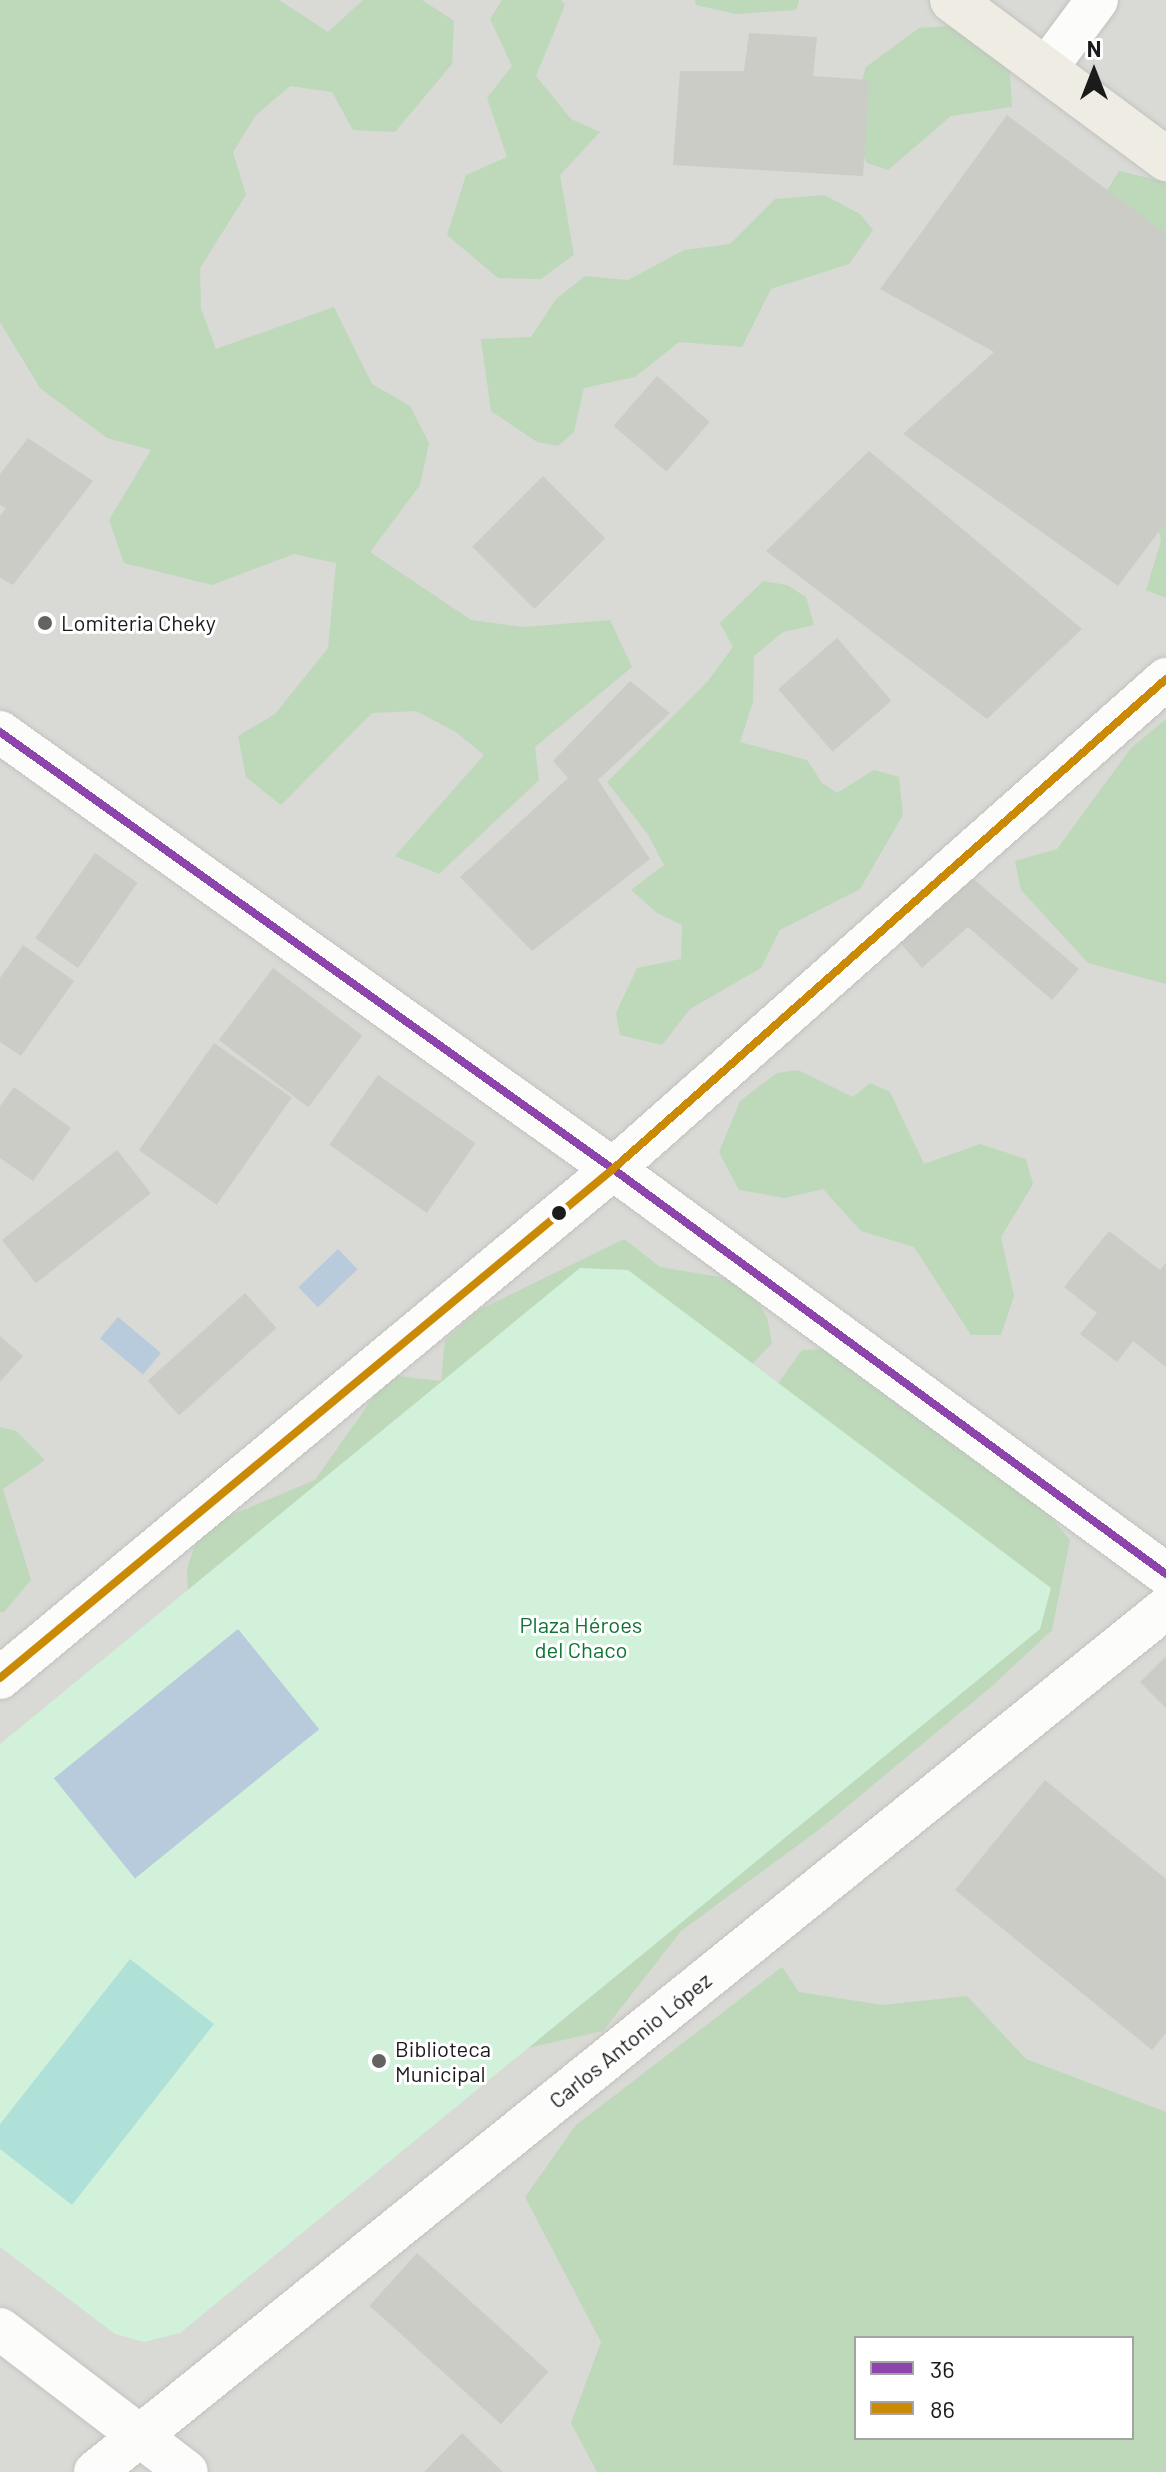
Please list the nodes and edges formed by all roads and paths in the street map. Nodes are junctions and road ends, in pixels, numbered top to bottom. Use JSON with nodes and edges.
{"nodes":[{"id":1,"x":952,"y":0,"type":"edge"},
{"id":2,"x":1097,"y":0,"type":"edge"},
{"id":3,"x":1045,"y":70,"type":"junction"},
{"id":4,"x":1166,"y":159,"type":"edge"},
{"id":5,"x":1166,"y":679,"type":"edge"},
{"id":6,"x":0,"y":732,"type":"edge"},
{"id":7,"x":613,"y":1169,"type":"junction"},
{"id":8,"x":1166,"y":1574,"type":"edge"},
{"id":9,"x":1166,"y":1608,"type":"edge"},
{"id":10,"x":0,"y":1678,"type":"edge"},
{"id":11,"x":0,"y":2329,"type":"edge"},
{"id":12,"x":140,"y":2435,"type":"junction"},
{"id":13,"x":95,"y":2472,"type":"edge"},
{"id":14,"x":187,"y":2472,"type":"edge"}],
"edges":[{"from":1,"to":3,"type":"main road"},
{"from":2,"to":3,"type":"street"},
{"from":3,"to":4,"type":"main road"},
{"from":5,"to":7,"type":"street"},
{"from":6,"to":7,"type":"street"},
{"from":7,"to":8,"type":"street"},
{"from":7,"to":10,"type":"street"},
{"from":9,"to":12,"type":"street","name":"Carlos Antonio López"},
{"from":11,"to":12,"type":"street"},
{"from":12,"to":13,"type":"street","name":"Carlos Antonio López"},
{"from":12,"to":14,"type":"street"}]}
